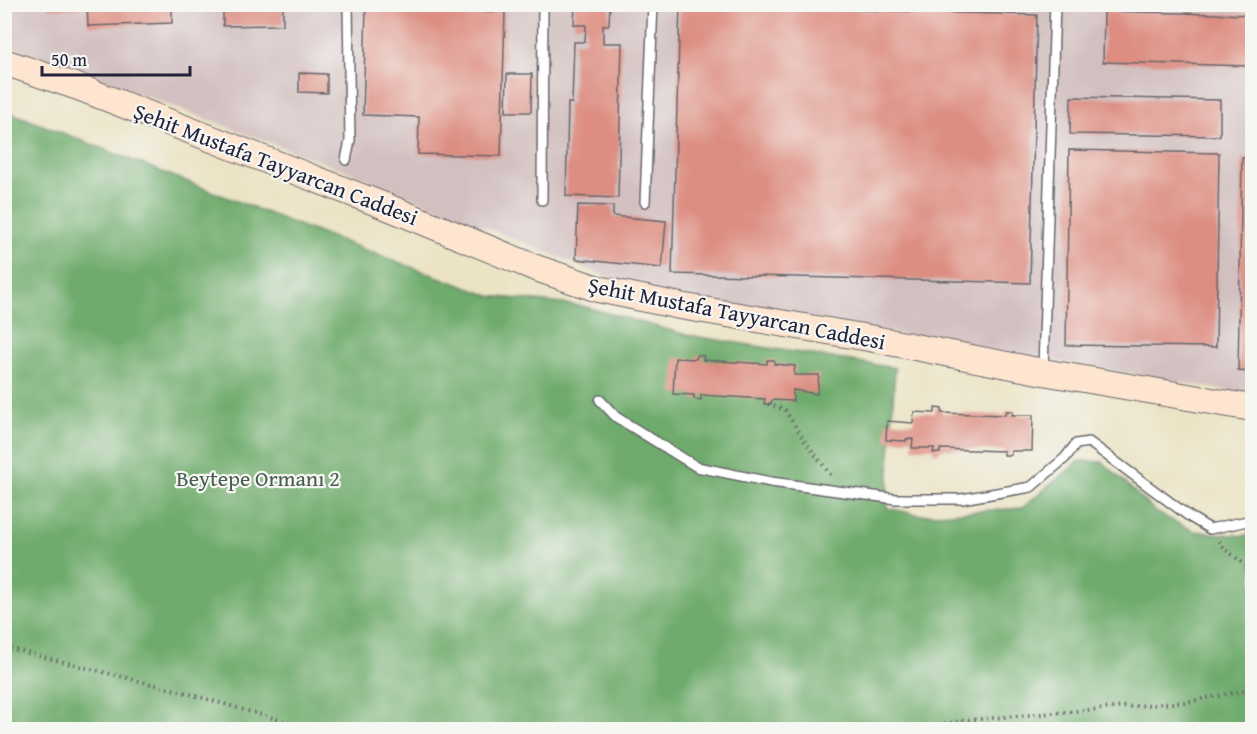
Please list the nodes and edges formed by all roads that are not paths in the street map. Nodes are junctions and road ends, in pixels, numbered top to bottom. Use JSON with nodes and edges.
{"nodes":[{"id":1,"x":348,"y":4,"type":"edge"},
{"id":2,"x":543,"y":4,"type":"edge"},
{"id":3,"x":653,"y":4,"type":"edge"},
{"id":4,"x":1055,"y":4,"type":"edge"},
{"id":5,"x":4,"y":62,"type":"edge"},
{"id":6,"x":346,"y":160,"type":"dead end"},
{"id":7,"x":542,"y":200,"type":"dead end"},
{"id":8,"x":645,"y":202,"type":"dead end"},
{"id":9,"x":1043,"y":372,"type":"junction"},
{"id":10,"x":600,"y":400,"type":"dead end"},
{"id":11,"x":1252,"y":408,"type":"edge"},
{"id":12,"x":1252,"y":520,"type":"edge"}],
"edges":[{"from":1,"to":6,"type":"lane"},
{"from":2,"to":7,"type":"lane"},
{"from":3,"to":8,"type":"lane"},
{"from":4,"to":9,"type":"lane"},
{"from":5,"to":9,"type":"main road","name":"Şehit Mustafa Tayyarcan Caddesi"},
{"from":9,"to":11,"type":"main road","name":"Şehit Mustafa Tayyarcan Caddesi"},
{"from":10,"to":12,"type":"lane"}]}
